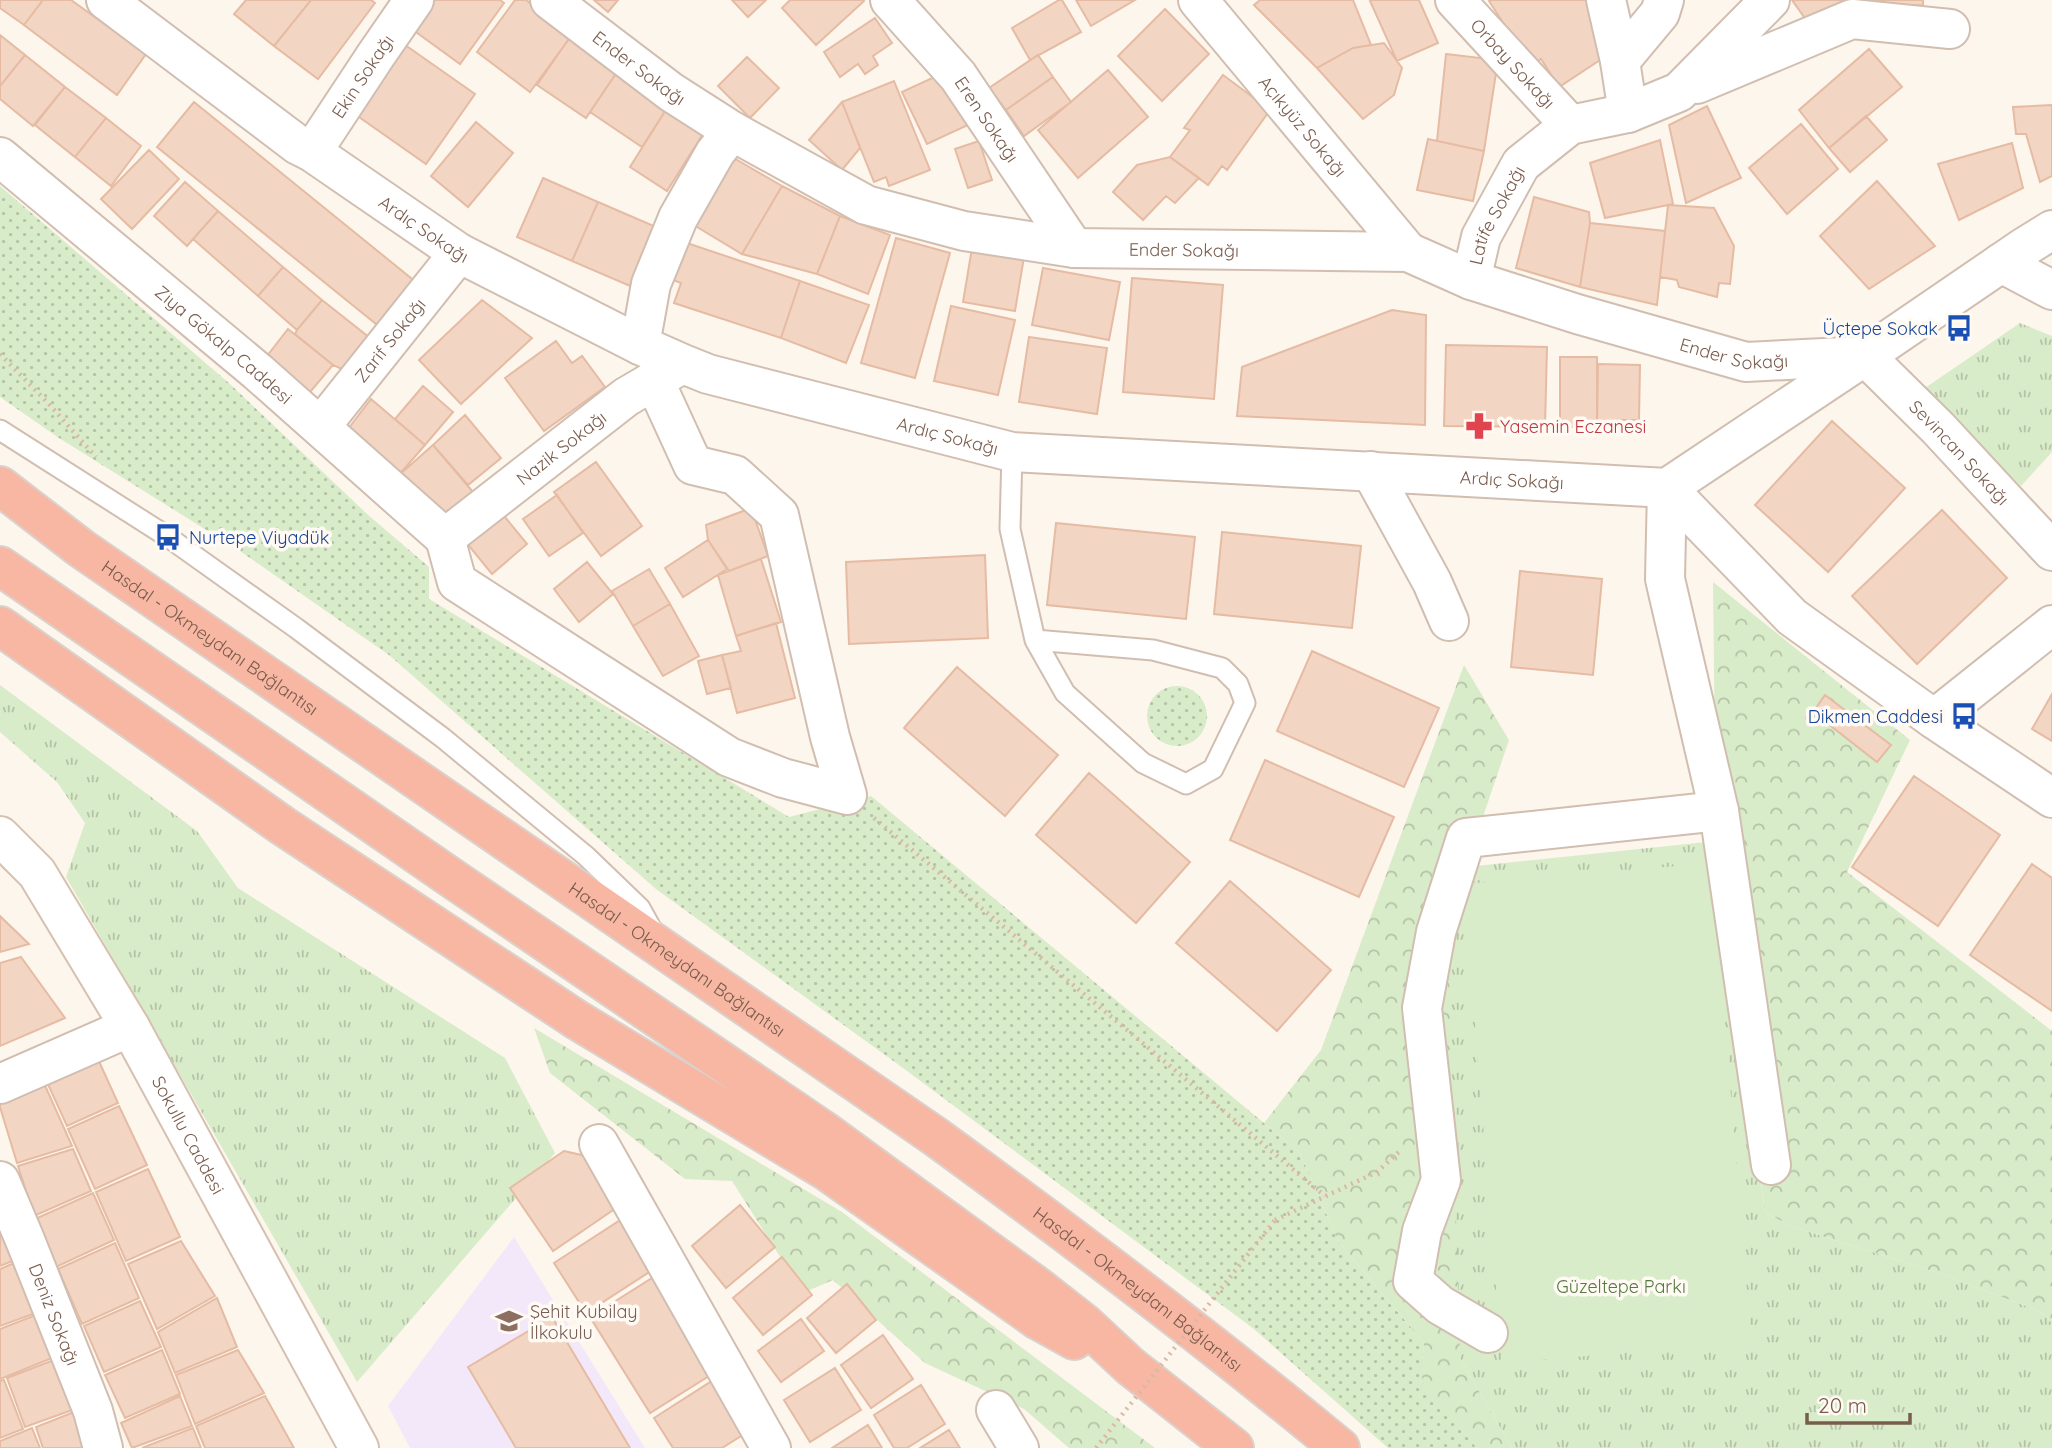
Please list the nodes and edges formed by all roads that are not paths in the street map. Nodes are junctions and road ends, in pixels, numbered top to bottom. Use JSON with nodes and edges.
{"nodes":[{"id":1,"x":106,"y":0,"type":"edge"},
{"id":2,"x":414,"y":0,"type":"edge"},
{"id":3,"x":550,"y":0,"type":"edge"},
{"id":4,"x":890,"y":0,"type":"edge"},
{"id":5,"x":1198,"y":0,"type":"edge"},
{"id":6,"x":1455,"y":0,"type":"edge"},
{"id":7,"x":1606,"y":0,"type":"edge"},
{"id":8,"x":1664,"y":0,"type":"edge"},
{"id":9,"x":1769,"y":0,"type":"edge"},
{"id":10,"x":1950,"y":29,"type":"dead end"},
{"id":11,"x":1620,"y":61,"type":"junction"},
{"id":12,"x":1679,"y":92,"type":"junction"},
{"id":13,"x":1628,"y":113,"type":"junction"},
{"id":14,"x":1570,"y":125,"type":"junction"},
{"id":15,"x":732,"y":131,"type":"junction"},
{"id":16,"x":312,"y":152,"type":"junction"},
{"id":17,"x":0,"y":157,"type":"edge"},
{"id":18,"x":2052,"y":230,"type":"edge"},
{"id":19,"x":1074,"y":248,"type":"junction"},
{"id":20,"x":459,"y":253,"type":"junction"},
{"id":21,"x":1408,"y":253,"type":"junction"},
{"id":22,"x":2001,"y":263,"type":"junction"},
{"id":23,"x":1471,"y":280,"type":"junction"},
{"id":24,"x":2052,"y":290,"type":"edge"},
{"id":25,"x":640,"y":345,"type":"junction"},
{"id":26,"x":1865,"y":356,"type":"junction"},
{"id":27,"x":669,"y":372,"type":"junction"},
{"id":28,"x":321,"y":426,"type":"junction"},
{"id":29,"x":0,"y":430,"type":"edge"},
{"id":30,"x":1012,"y":452,"type":"junction"},
{"id":31,"x":1371,"y":471,"type":"junction"},
{"id":32,"x":0,"y":486,"type":"edge"},
{"id":33,"x":1667,"y":488,"type":"junction"},
{"id":34,"x":445,"y":538,"type":"junction"},
{"id":35,"x":2052,"y":551,"type":"edge"},
{"id":36,"x":0,"y":566,"type":"edge"},
{"id":37,"x":1449,"y":621,"type":"dead end"},
{"id":38,"x":2052,"y":625,"type":"edge"},
{"id":39,"x":0,"y":626,"type":"edge"},
{"id":40,"x":1035,"y":640,"type":"junction"},
{"id":41,"x":1934,"y":719,"type":"junction"},
{"id":42,"x":2052,"y":798,"type":"edge"},
{"id":43,"x":1719,"y":811,"type":"junction"},
{"id":44,"x":0,"y":836,"type":"edge"},
{"id":45,"x":664,"y":951,"type":"junction"},
{"id":46,"x":130,"y":1027,"type":"junction"},
{"id":47,"x":0,"y":1084,"type":"edge"},
{"id":48,"x":599,"y":1144,"type":"dead end"},
{"id":49,"x":1771,"y":1165,"type":"dead end"},
{"id":50,"x":0,"y":1181,"type":"edge"},
{"id":51,"x":1488,"y":1332,"type":"dead end"},
{"id":52,"x":1130,"y":1366,"type":"junction"},
{"id":53,"x":996,"y":1410,"type":"dead end"},
{"id":54,"x":103,"y":1448,"type":"edge"},
{"id":55,"x":359,"y":1448,"type":"edge"},
{"id":56,"x":771,"y":1448,"type":"edge"},
{"id":57,"x":1019,"y":1448,"type":"edge"},
{"id":58,"x":1234,"y":1448,"type":"edge"},
{"id":59,"x":1340,"y":1448,"type":"edge"}],
"edges":[{"from":1,"to":16,"type":"street","name":"Ardıç Sokağı"},
{"from":2,"to":16,"type":"street","name":"Ekin Sokağı"},
{"from":3,"to":15,"type":"street","name":"Ender Sokağı"},
{"from":4,"to":19,"type":"street","name":"Eren Sokağı"},
{"from":5,"to":21,"type":"street","name":"Açıkyüz Sokağı"},
{"from":6,"to":14,"type":"street","name":"Orbay Sokağı"},
{"from":7,"to":11,"type":"street"},
{"from":8,"to":11,"type":"street"},
{"from":9,"to":12,"type":"street","name":"Latife Sokağı"},
{"from":10,"to":12,"type":"street"},
{"from":11,"to":13,"type":"street"},
{"from":12,"to":13,"type":"street","name":"Latife Sokağı"},
{"from":13,"to":14,"type":"street","name":"Latife Sokağı"},
{"from":14,"to":23,"type":"street","name":"Latife Sokağı"},
{"from":15,"to":19,"type":"street","name":"Ender Sokağı"},
{"from":15,"to":25,"type":"street"},
{"from":16,"to":20,"type":"street","name":"Ardıç Sokağı"},
{"from":17,"to":28,"type":"street","name":"Ziya Gökalp Caddesi"},
{"from":18,"to":22,"type":"street"},
{"from":19,"to":21,"type":"street","name":"Ender Sokağı"},
{"from":20,"to":25,"type":"street","name":"Ardıç Sokağı"},
{"from":20,"to":28,"type":"street","name":"Zarif Sokağı"},
{"from":21,"to":23,"type":"street","name":"Ender Sokağı"},
{"from":22,"to":24,"type":"street"},
{"from":22,"to":26,"type":"street"},
{"from":23,"to":26,"type":"street","name":"Ender Sokağı"},
{"from":25,"to":27,"type":"street","name":"Ardıç Sokağı"},
{"from":26,"to":33,"type":"street"},
{"from":26,"to":35,"type":"street","name":"Sevincan Sokağı"},
{"from":27,"to":30,"type":"street","name":"Ardıç Sokağı"},
{"from":27,"to":34,"type":"street","name":"Nazik Sokağı"},
{"from":27,"to":34,"type":"street"},
{"from":28,"to":34,"type":"street","name":"Ziya Gökalp Caddesi"},
{"from":29,"to":45,"type":"lane"},
{"from":30,"to":31,"type":"street","name":"Ardıç Sokağı"},
{"from":30,"to":40,"type":"lane"},
{"from":31,"to":33,"type":"street","name":"Ardıç Sokağı"},
{"from":31,"to":37,"type":"street"},
{"from":32,"to":45,"type":"highway","name":"Hasdal - Okmeydanı Bağlantısı"},
{"from":33,"to":41,"type":"street"},
{"from":33,"to":43,"type":"street"},
{"from":36,"to":52,"type":"highway"},
{"from":38,"to":41,"type":"street"},
{"from":39,"to":52,"type":"highway"},
{"from":40,"to":40,"type":"lane"},
{"from":41,"to":42,"type":"street"},
{"from":43,"to":49,"type":"street"},
{"from":43,"to":51,"type":"street"},
{"from":44,"to":46,"type":"street","name":"Sokullu Caddesi"},
{"from":45,"to":59,"type":"highway","name":"Hasdal - Okmeydanı Bağlantısı"},
{"from":46,"to":47,"type":"street"},
{"from":46,"to":55,"type":"street","name":"Sokullu Caddesi"},
{"from":48,"to":56,"type":"street"},
{"from":50,"to":54,"type":"street","name":"Deniz Sokağı"},
{"from":52,"to":58,"type":"highway"},
{"from":53,"to":57,"type":"street"}]}
